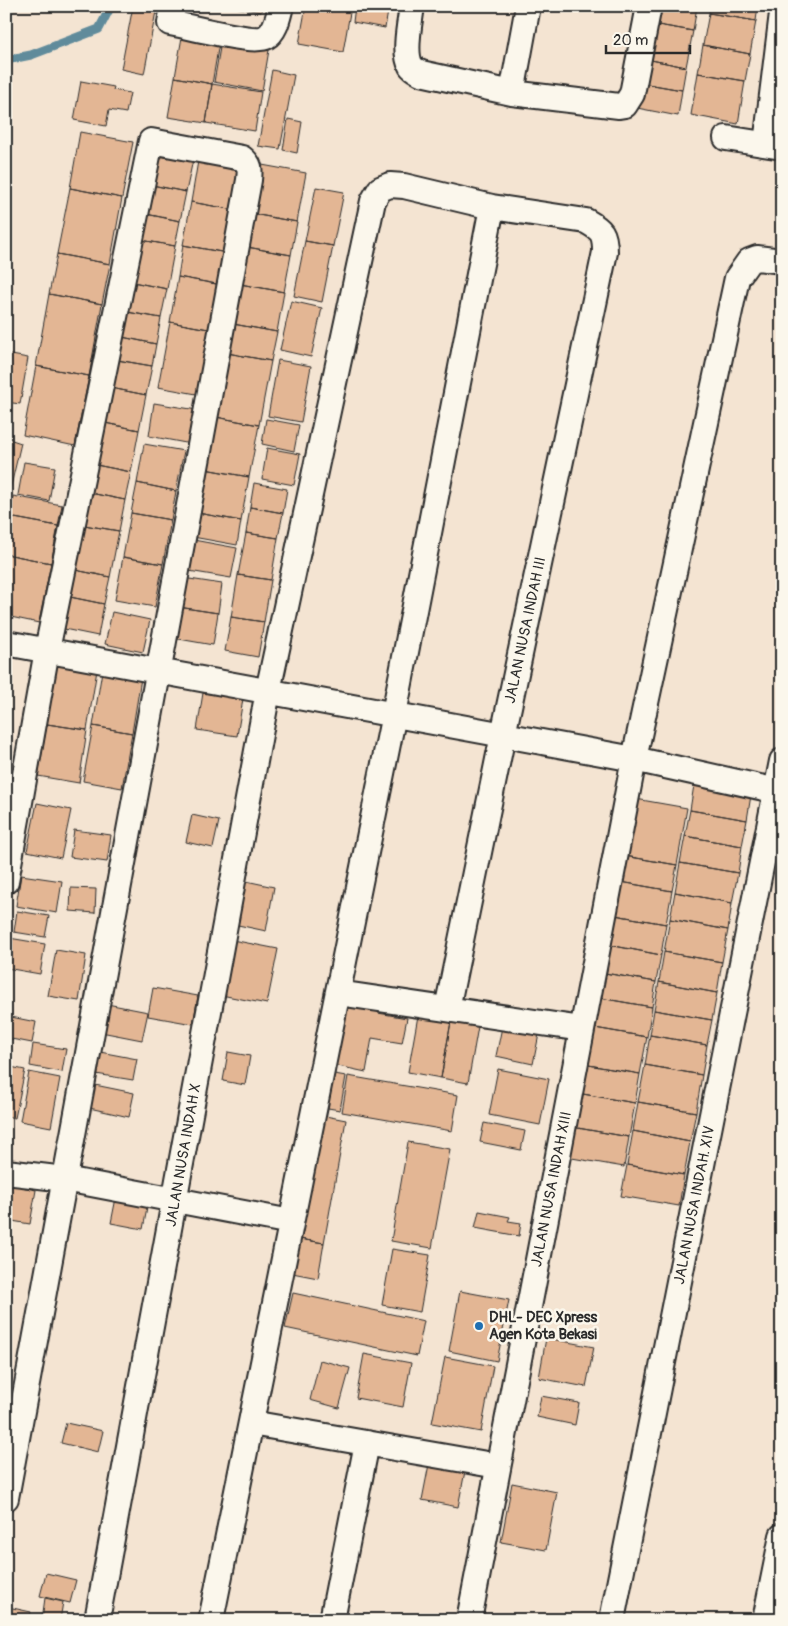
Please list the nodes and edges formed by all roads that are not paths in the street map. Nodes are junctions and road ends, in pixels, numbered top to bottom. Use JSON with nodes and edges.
{"nodes":[{"id":1,"x":281,"y":6,"type":"edge"},
{"id":2,"x":412,"y":6,"type":"edge"},
{"id":3,"x":528,"y":6,"type":"edge"},
{"id":4,"x":649,"y":6,"type":"edge"},
{"id":5,"x":782,"y":13,"type":"edge"},
{"id":6,"x":172,"y":14,"type":"edge"},
{"id":7,"x":512,"y":93,"type":"junction"},
{"id":8,"x":726,"y":138,"type":"dead end"},
{"id":9,"x":774,"y":146,"type":"edge"},
{"id":10,"x":492,"y":207,"type":"junction"},
{"id":11,"x":605,"y":252,"type":"joint"},
{"id":12,"x":782,"y":261,"type":"edge"},
{"id":13,"x":6,"y":643,"type":"edge"},
{"id":14,"x":47,"y":650,"type":"junction"},
{"id":15,"x":159,"y":670,"type":"junction"},
{"id":16,"x":268,"y":691,"type":"junction"},
{"id":17,"x":394,"y":714,"type":"junction"},
{"id":18,"x":503,"y":735,"type":"junction"},
{"id":19,"x":634,"y":759,"type":"junction"},
{"id":20,"x":782,"y":761,"type":"edge"},
{"id":21,"x":779,"y":791,"type":"edge"},
{"id":22,"x":6,"y":881,"type":"edge"},
{"id":23,"x":338,"y":993,"type":"junction"},
{"id":24,"x":447,"y":1009,"type":"junction"},
{"id":25,"x":582,"y":1029,"type":"junction"},
{"id":26,"x":6,"y":1172,"type":"edge"},
{"id":27,"x":65,"y":1179,"type":"junction"},
{"id":28,"x":174,"y":1200,"type":"junction"},
{"id":29,"x":291,"y":1222,"type":"junction"},
{"id":30,"x":251,"y":1423,"type":"junction"},
{"id":31,"x":366,"y":1443,"type":"junction"},
{"id":32,"x":498,"y":1466,"type":"junction"},
{"id":33,"x":6,"y":1498,"type":"edge"},
{"id":34,"x":782,"y":1536,"type":"edge"},
{"id":35,"x":97,"y":1620,"type":"edge"},
{"id":36,"x":211,"y":1620,"type":"edge"},
{"id":37,"x":332,"y":1620,"type":"edge"},
{"id":38,"x":469,"y":1620,"type":"edge"},
{"id":39,"x":612,"y":1620,"type":"edge"},
{"id":40,"x":765,"y":1620,"type":"edge"}],
"edges":[{"from":1,"to":6,"type":"street"},
{"from":2,"to":7,"type":"street"},
{"from":3,"to":7,"type":"street"},
{"from":4,"to":7,"type":"street"},
{"from":5,"to":9,"type":"street"},
{"from":8,"to":9,"type":"street"},
{"from":10,"to":11,"type":"street","name":"JALAN NUSA INDAH X"},
{"from":10,"to":16,"type":"street","name":"JALAN NUSA INDAH X"},
{"from":10,"to":17,"type":"street"},
{"from":11,"to":18,"type":"street","name":"JALAN NUSA INDAH III"},
{"from":12,"to":19,"type":"street","name":"JALAN NUSA INDAH XIII"},
{"from":13,"to":14,"type":"street"},
{"from":14,"to":15,"type":"street"},
{"from":14,"to":15,"type":"street"},
{"from":14,"to":22,"type":"street"},
{"from":15,"to":16,"type":"street"},
{"from":15,"to":27,"type":"street"},
{"from":16,"to":17,"type":"street"},
{"from":16,"to":28,"type":"street","name":"JALAN NUSA INDAH X"},
{"from":17,"to":18,"type":"street"},
{"from":17,"to":23,"type":"street"},
{"from":18,"to":19,"type":"street"},
{"from":18,"to":24,"type":"street","name":"JALAN NUSA INDAH III"},
{"from":19,"to":21,"type":"street"},
{"from":19,"to":25,"type":"street","name":"JALAN NUSA INDAH XIII"},
{"from":20,"to":21,"type":"street","name":"JALAN NUSA INDAH. XIV"},
{"from":21,"to":39,"type":"street","name":"JALAN NUSA INDAH. XIV"},
{"from":23,"to":24,"type":"street"},
{"from":23,"to":29,"type":"street"},
{"from":24,"to":25,"type":"street"},
{"from":25,"to":32,"type":"street","name":"JALAN NUSA INDAH XIII"},
{"from":26,"to":27,"type":"street"},
{"from":27,"to":28,"type":"street"},
{"from":27,"to":33,"type":"street"},
{"from":28,"to":29,"type":"street"},
{"from":28,"to":35,"type":"street","name":"JALAN NUSA INDAH X"},
{"from":29,"to":30,"type":"street"},
{"from":30,"to":31,"type":"street"},
{"from":30,"to":36,"type":"street"},
{"from":31,"to":32,"type":"street"},
{"from":31,"to":37,"type":"street"},
{"from":32,"to":38,"type":"street","name":"JALAN NUSA INDAH XIII"},
{"from":34,"to":40,"type":"street"}]}
